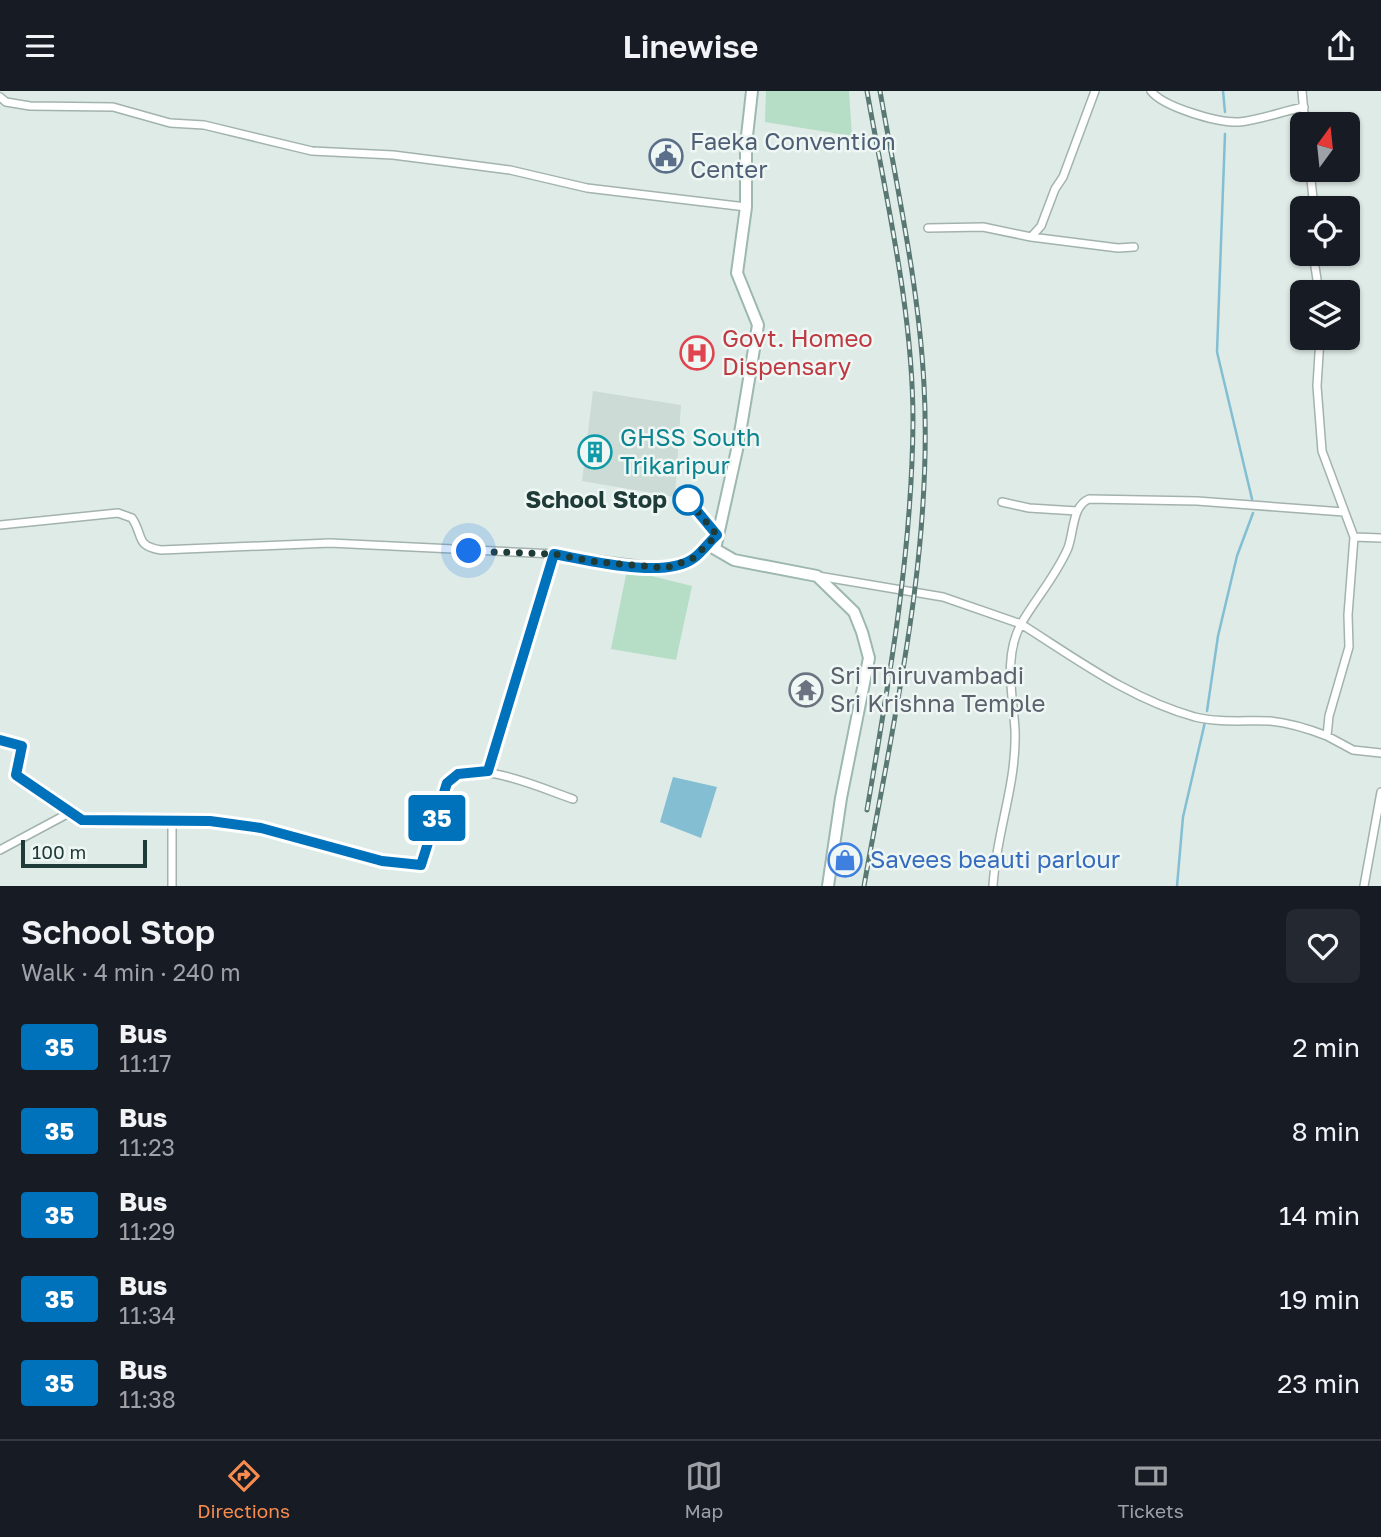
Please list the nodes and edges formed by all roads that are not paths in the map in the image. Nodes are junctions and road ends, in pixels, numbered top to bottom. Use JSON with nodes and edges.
{"nodes":[{"id":1,"x":752,"y":91,"type":"edge"},
{"id":2,"x":1095,"y":91,"type":"edge"},
{"id":3,"x":1151,"y":91,"type":"edge"},
{"id":4,"x":1303,"y":91,"type":"edge"},
{"id":5,"x":0,"y":97,"type":"edge"},
{"id":6,"x":1304,"y":107,"type":"junction"},
{"id":7,"x":1305,"y":112,"type":"edge"},
{"id":8,"x":746,"y":207,"type":"junction"},
{"id":9,"x":928,"y":227,"type":"dead end"},
{"id":10,"x":1031,"y":236,"type":"junction"},
{"id":11,"x":1133,"y":247,"type":"dead end"},
{"id":12,"x":1320,"y":350,"type":"edge"},
{"id":13,"x":688,"y":500,"type":"dead end"},
{"id":14,"x":1002,"y":502,"type":"dead end"},
{"id":15,"x":1077,"y":510,"type":"junction"},
{"id":16,"x":1344,"y":512,"type":"junction"},
{"id":17,"x":0,"y":525,"type":"edge"},
{"id":18,"x":717,"y":535,"type":"junction"},
{"id":19,"x":1354,"y":537,"type":"junction"},
{"id":20,"x":1381,"y":538,"type":"edge"},
{"id":21,"x":554,"y":554,"type":"junction"},
{"id":22,"x":817,"y":576,"type":"junction"},
{"id":23,"x":1021,"y":624,"type":"junction"},
{"id":24,"x":1327,"y":736,"type":"junction"},
{"id":25,"x":0,"y":740,"type":"edge"},
{"id":26,"x":1381,"y":753,"type":"edge"},
{"id":27,"x":488,"y":771,"type":"junction"},
{"id":28,"x":1381,"y":792,"type":"edge"},
{"id":29,"x":573,"y":799,"type":"dead end"},
{"id":30,"x":69,"y":813,"type":"junction"},
{"id":31,"x":172,"y":822,"type":"junction"},
{"id":32,"x":0,"y":851,"type":"edge"},
{"id":33,"x":172,"y":886,"type":"edge"},
{"id":34,"x":828,"y":886,"type":"edge"},
{"id":35,"x":993,"y":886,"type":"edge"},
{"id":36,"x":1364,"y":886,"type":"edge"}],
"edges":[{"from":1,"to":8,"type":"main road"},
{"from":2,"to":10,"type":"street"},
{"from":3,"to":6,"type":"street"},
{"from":4,"to":6,"type":"street"},
{"from":5,"to":8,"type":"street"},
{"from":6,"to":7,"type":"street"},
{"from":8,"to":18,"type":"main road"},
{"from":9,"to":10,"type":"street"},
{"from":10,"to":11,"type":"street"},
{"from":12,"to":16,"type":"street"},
{"from":13,"to":18,"type":"street"},
{"from":14,"to":15,"type":"street"},
{"from":15,"to":16,"type":"street"},
{"from":15,"to":23,"type":"street"},
{"from":16,"to":19,"type":"street"},
{"from":17,"to":21,"type":"street"},
{"from":18,"to":21,"type":"street"},
{"from":18,"to":22,"type":"main road"},
{"from":19,"to":20,"type":"street"},
{"from":19,"to":24,"type":"street"},
{"from":21,"to":27,"type":"street"},
{"from":22,"to":23,"type":"street"},
{"from":22,"to":34,"type":"main road"},
{"from":23,"to":24,"type":"street"},
{"from":23,"to":35,"type":"street"},
{"from":24,"to":26,"type":"street"},
{"from":25,"to":30,"type":"street"},
{"from":27,"to":29,"type":"street"},
{"from":27,"to":31,"type":"street"},
{"from":28,"to":36,"type":"street"},
{"from":30,"to":31,"type":"street"},
{"from":30,"to":32,"type":"street"},
{"from":31,"to":33,"type":"street"}]}
